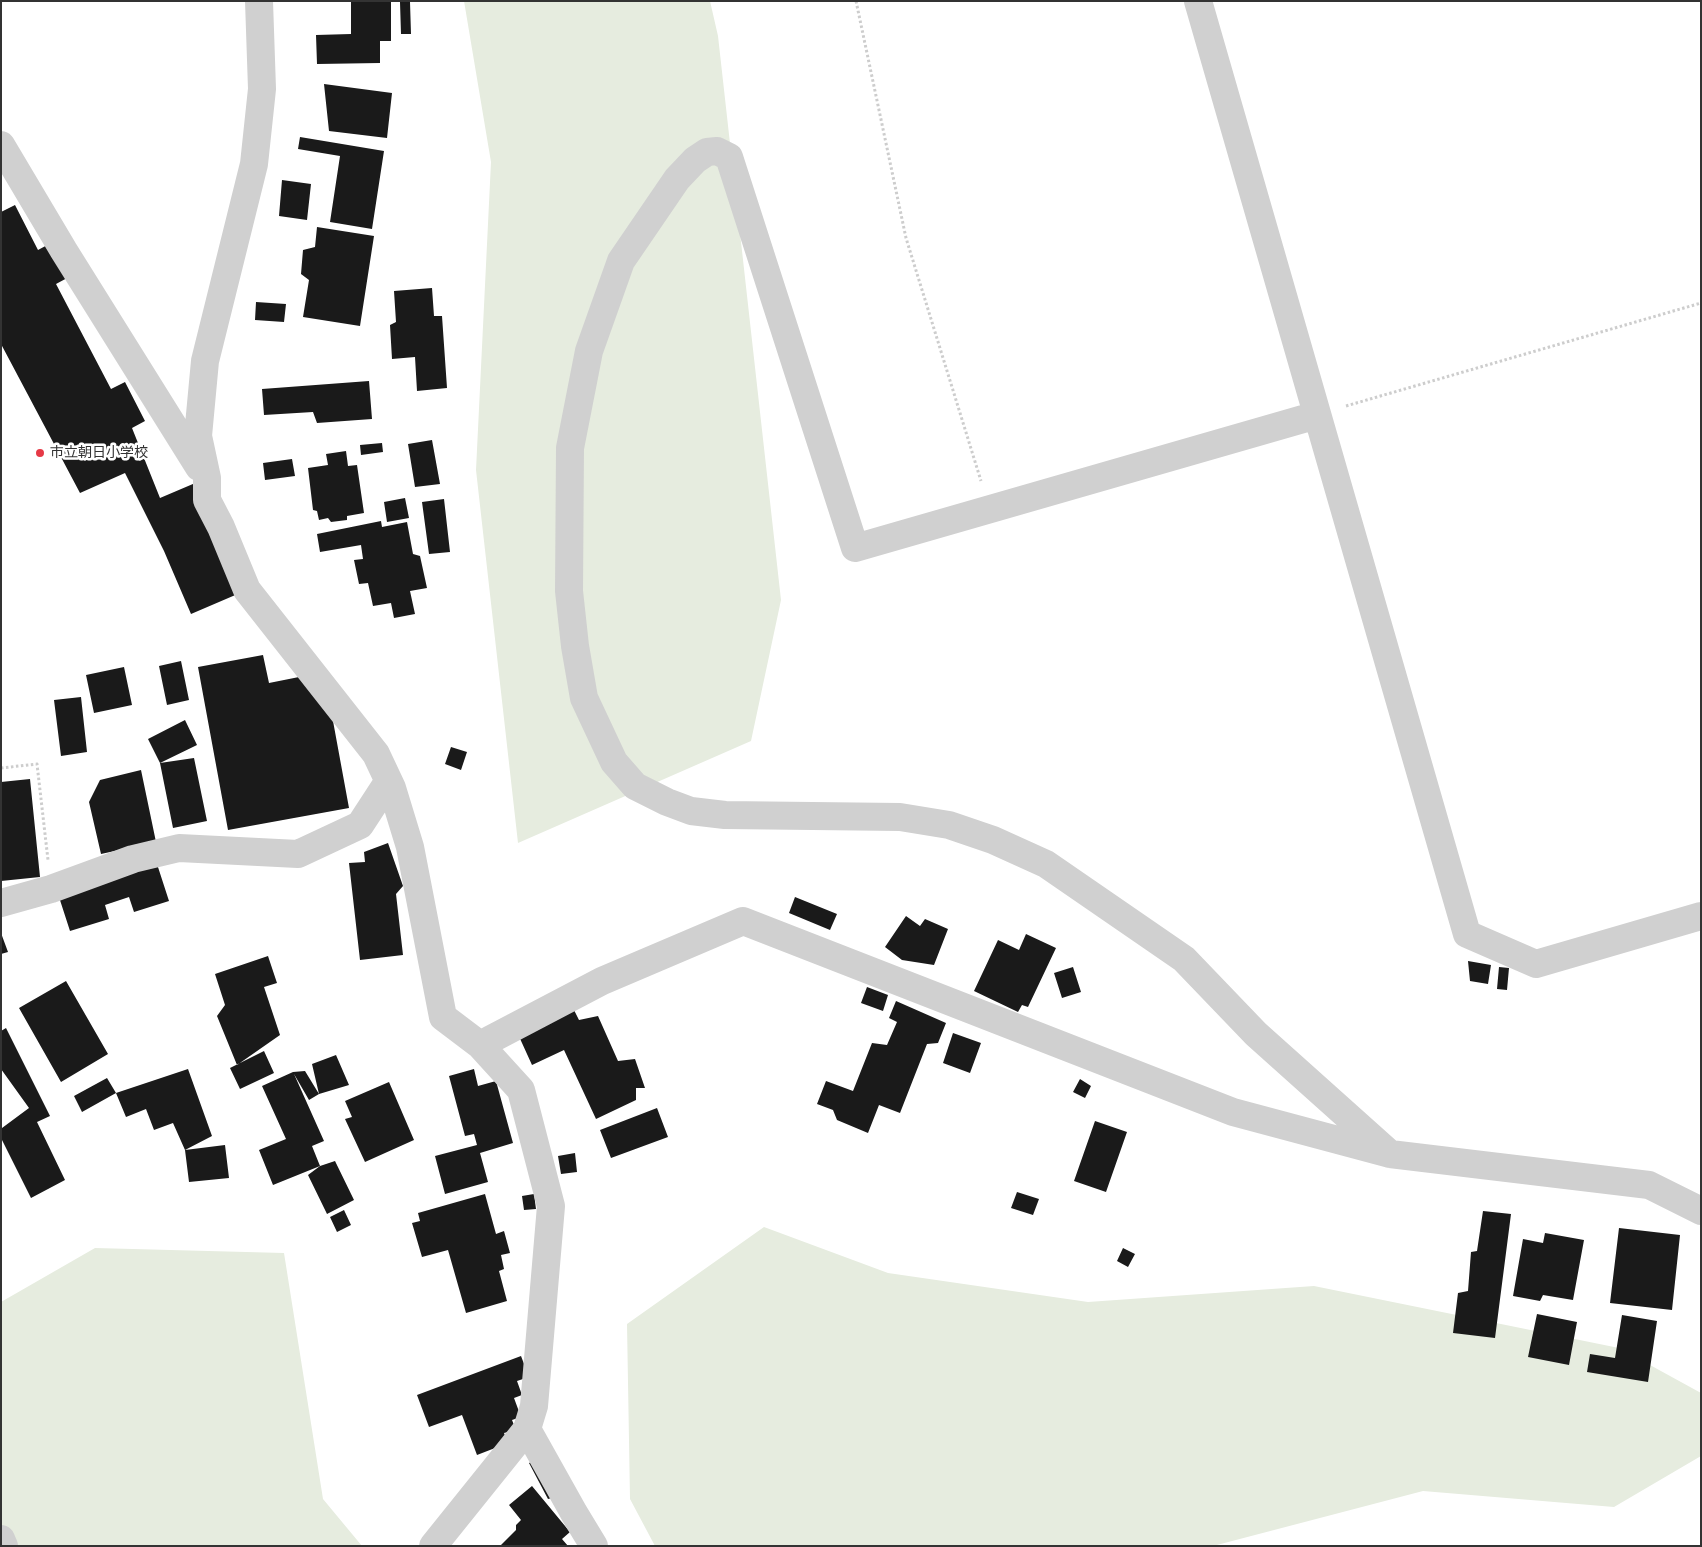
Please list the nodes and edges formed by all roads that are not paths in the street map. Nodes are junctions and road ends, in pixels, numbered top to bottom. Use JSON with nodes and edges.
{"nodes":[{"id":1,"x":259,"y":1,"type":"edge"},
{"id":2,"x":1198,"y":1,"type":"edge"},
{"id":3,"x":1,"y":145,"type":"edge"},
{"id":4,"x":1317,"y":415,"type":"junction"},
{"id":5,"x":206,"y":478,"type":"junction"},
{"id":6,"x":388,"y":782,"type":"junction"},
{"id":7,"x":1,"y":903,"type":"edge"},
{"id":8,"x":1701,"y":916,"type":"edge"},
{"id":9,"x":480,"y":1045,"type":"junction"},
{"id":10,"x":1390,"y":1154,"type":"junction"},
{"id":11,"x":1701,"y":1211,"type":"edge"},
{"id":12,"x":527,"y":1429,"type":"junction"},
{"id":13,"x":1,"y":1539,"type":"edge"},
{"id":14,"x":4,"y":1546,"type":"edge"},
{"id":15,"x":434,"y":1546,"type":"edge"},
{"id":16,"x":594,"y":1546,"type":"edge"}],
"edges":[{"from":1,"to":5,"type":"street"},
{"from":2,"to":4,"type":"street"},
{"from":3,"to":5,"type":"street"},
{"from":4,"to":8,"type":"street"},
{"from":4,"to":10,"type":"street"},
{"from":5,"to":6,"type":"street"},
{"from":6,"to":7,"type":"street"},
{"from":6,"to":9,"type":"street"},
{"from":9,"to":10,"type":"street"},
{"from":9,"to":12,"type":"street"},
{"from":10,"to":11,"type":"street"},
{"from":12,"to":15,"type":"street"},
{"from":12,"to":16,"type":"street"},
{"from":13,"to":14,"type":"street"}]}
